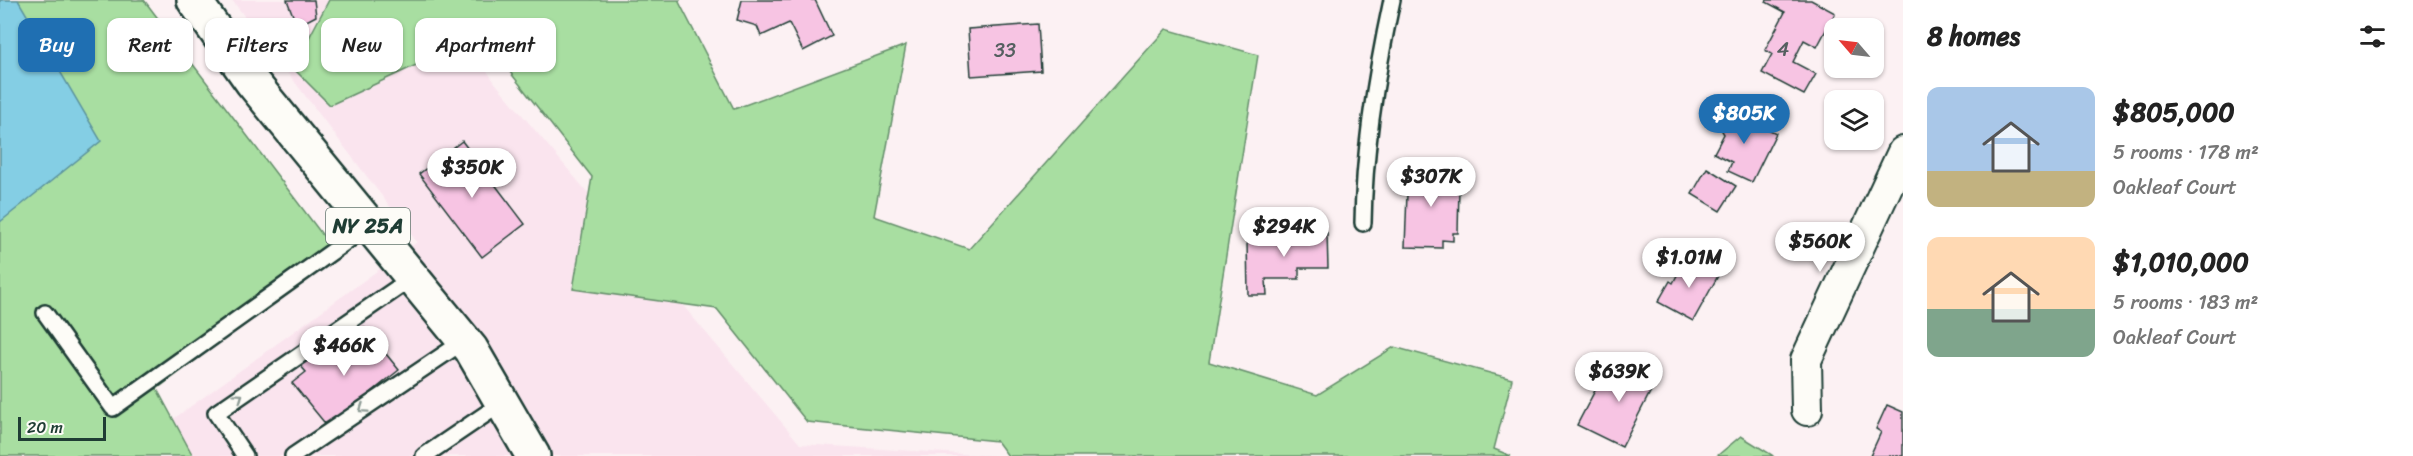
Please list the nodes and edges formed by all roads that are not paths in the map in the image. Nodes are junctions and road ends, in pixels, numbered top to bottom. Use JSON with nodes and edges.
{"nodes":[{"id":1,"x":194,"y":0,"type":"edge"},
{"id":2,"x":1392,"y":0,"type":"edge"},
{"id":3,"x":1903,"y":152,"type":"edge"},
{"id":4,"x":1363,"y":223,"type":"dead end"},
{"id":5,"x":368,"y":226,"type":"junction"},
{"id":6,"x":412,"y":278,"type":"junction"},
{"id":7,"x":45,"y":313,"type":"dead end"},
{"id":8,"x":464,"y":341,"type":"junction"},
{"id":9,"x":502,"y":403,"type":"junction"},
{"id":10,"x":1807,"y":410,"type":"dead end"},
{"id":11,"x":245,"y":456,"type":"edge"},
{"id":12,"x":293,"y":456,"type":"edge"},
{"id":13,"x":424,"y":456,"type":"edge"},
{"id":14,"x":533,"y":456,"type":"edge"}],
"edges":[{"from":1,"to":5,"type":"main road","number":"NY 25A"},
{"from":2,"to":4,"type":"lane"},
{"from":3,"to":10,"type":"street"},
{"from":5,"to":6,"type":"main road","number":"NY 25A"},
{"from":5,"to":7,"type":"lane"},
{"from":6,"to":8,"type":"main road","number":"NY 25A"},
{"from":11,"to":6,"type":"lane","one_way":true},
{"from":8,"to":9,"type":"main road","number":"NY 25A"},
{"from":8,"to":12,"type":"lane","one_way":true},
{"from":9,"to":13,"type":"lane"},
{"from":9,"to":14,"type":"main road","number":"NY 25A"}]}
